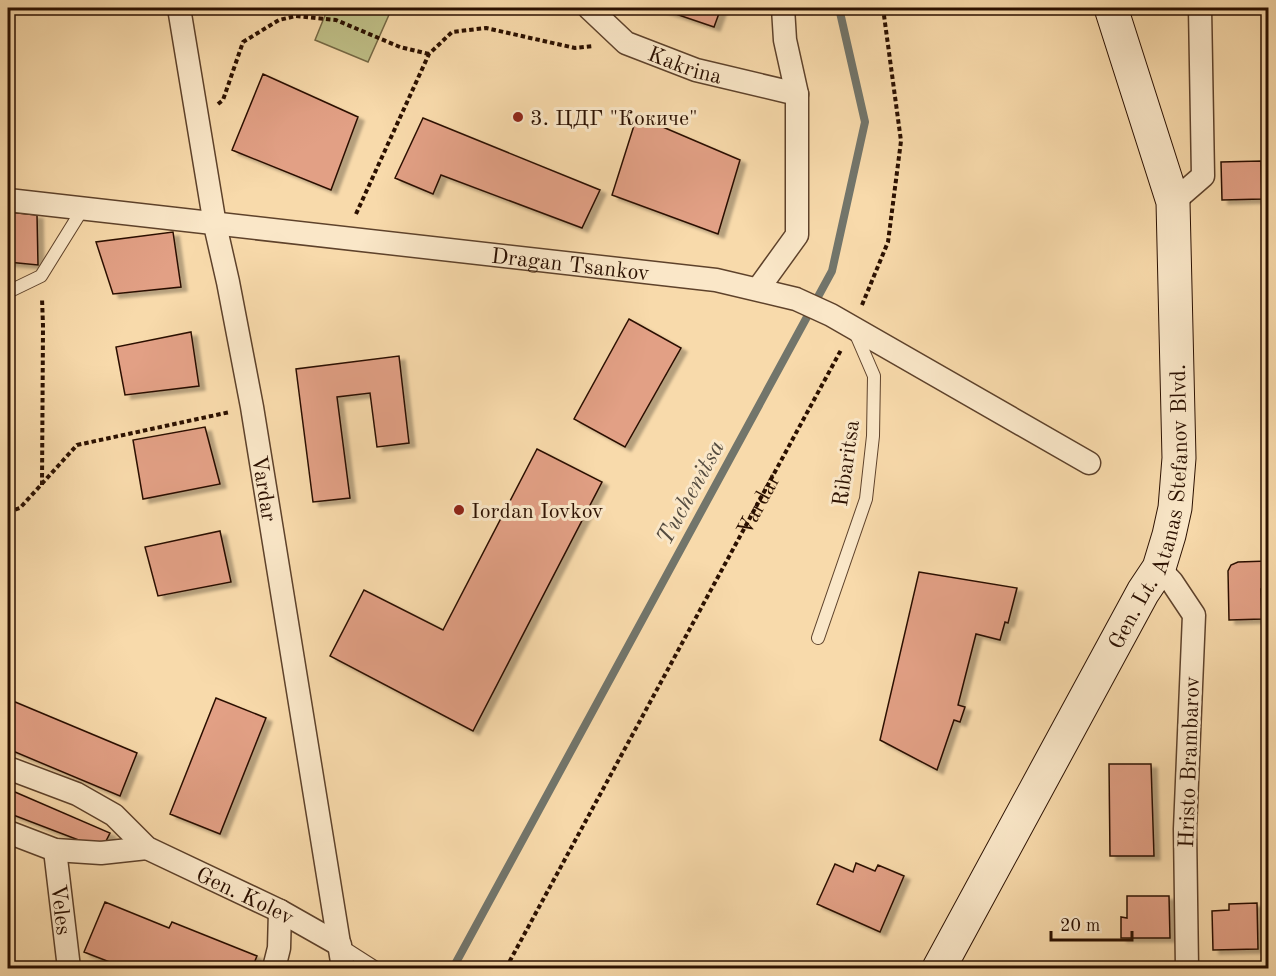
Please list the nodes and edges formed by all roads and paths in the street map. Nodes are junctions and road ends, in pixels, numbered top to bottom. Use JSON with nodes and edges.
{"nodes":[{"id":1,"x":179,"y":8,"type":"edge"},
{"id":2,"x":589,"y":8,"type":"edge"},
{"id":3,"x":783,"y":8,"type":"edge"},
{"id":4,"x":883,"y":8,"type":"edge"},
{"id":5,"x":1111,"y":8,"type":"edge"},
{"id":6,"x":1200,"y":8,"type":"edge"},
{"id":7,"x":626,"y":43,"type":"junction"},
{"id":8,"x":429,"y":54,"type":"junction"},
{"id":9,"x":797,"y":94,"type":"junction"},
{"id":10,"x":198,"y":121,"type":"junction"},
{"id":11,"x":8,"y":201,"type":"edge"},
{"id":12,"x":1173,"y":202,"type":"junction"},
{"id":13,"x":82,"y":210,"type":"junction"},
{"id":14,"x":215,"y":225,"type":"junction"},
{"id":15,"x":345,"y":239,"type":"junction"},
{"id":16,"x":41,"y":276,"type":"junction"},
{"id":17,"x":758,"y":289,"type":"junction"},
{"id":18,"x":8,"y":292,"type":"edge"},
{"id":19,"x":853,"y":328,"type":"junction"},
{"id":20,"x":252,"y":407,"type":"junction"},
{"id":21,"x":1089,"y":463,"type":"dead end"},
{"id":22,"x":42,"y":486,"type":"junction"},
{"id":23,"x":8,"y":512,"type":"edge"},
{"id":24,"x":1159,"y":568,"type":"junction"},
{"id":25,"x":818,"y":638,"type":"dead end"},
{"id":26,"x":8,"y":768,"type":"edge"},
{"id":27,"x":8,"y":832,"type":"edge"},
{"id":28,"x":147,"y":848,"type":"junction"},
{"id":29,"x":55,"y":850,"type":"junction"},
{"id":30,"x":280,"y":911,"type":"junction"},
{"id":31,"x":340,"y":945,"type":"junction"},
{"id":32,"x":69,"y":969,"type":"edge"},
{"id":33,"x":274,"y":969,"type":"edge"},
{"id":34,"x":343,"y":969,"type":"edge"},
{"id":35,"x":375,"y":969,"type":"edge"},
{"id":36,"x":506,"y":969,"type":"edge"},
{"id":37,"x":939,"y":969,"type":"edge"},
{"id":38,"x":1187,"y":969,"type":"edge"}],
"edges":[{"from":1,"to":10,"type":"street","name":"Vardar"},
{"from":2,"to":7,"type":"street","name":"Kakrina"},
{"from":3,"to":9,"type":"street"},
{"from":4,"to":19,"type":"path","name":"Vardar"},
{"from":5,"to":12,"type":"main road","name":"Gen. Lt. Atanas Stefanov Blvd."},
{"from":6,"to":12,"type":"street"},
{"from":7,"to":8,"type":"path"},
{"from":7,"to":9,"type":"street","name":"Kakrina"},
{"from":8,"to":10,"type":"path"},
{"from":8,"to":15,"type":"path"},
{"from":9,"to":17,"type":"street"},
{"from":10,"to":14,"type":"street","name":"Vardar"},
{"from":11,"to":13,"type":"street","name":"Dragan Tsankov"},
{"from":12,"to":24,"type":"main road","name":"Gen. Lt. Atanas Stefanov Blvd."},
{"from":13,"to":14,"type":"street","name":"Dragan Tsankov"},
{"from":13,"to":16,"type":"lane"},
{"from":14,"to":15,"type":"street","name":"Dragan Tsankov"},
{"from":14,"to":20,"type":"street","name":"Vardar"},
{"from":15,"to":17,"type":"street","name":"Dragan Tsankov"},
{"from":16,"to":18,"type":"lane"},
{"from":16,"to":22,"type":"path"},
{"from":17,"to":19,"type":"street","name":"Dragan Tsankov"},
{"from":19,"to":21,"type":"street","name":"Dragan Tsankov"},
{"from":19,"to":25,"type":"lane","name":"Ribaritsa"},
{"from":19,"to":36,"type":"path","name":"Vardar"},
{"from":20,"to":22,"type":"path"},
{"from":20,"to":31,"type":"street","name":"Vardar"},
{"from":22,"to":23,"type":"path"},
{"from":24,"to":37,"type":"main road","name":"Gen. Lt. Atanas Stefanov Blvd."},
{"from":24,"to":38,"type":"street","name":"Hristo Brambarov"},
{"from":26,"to":28,"type":"street","name":"Gen. Kolev"},
{"from":27,"to":29,"type":"street"},
{"from":28,"to":29,"type":"street"},
{"from":28,"to":30,"type":"street","name":"Gen. Kolev"},
{"from":29,"to":32,"type":"street","name":"Veles"},
{"from":30,"to":31,"type":"street","name":"Gen. Kolev"},
{"from":30,"to":33,"type":"street"},
{"from":31,"to":34,"type":"street","name":"Vardar"},
{"from":31,"to":35,"type":"lane"}]}
